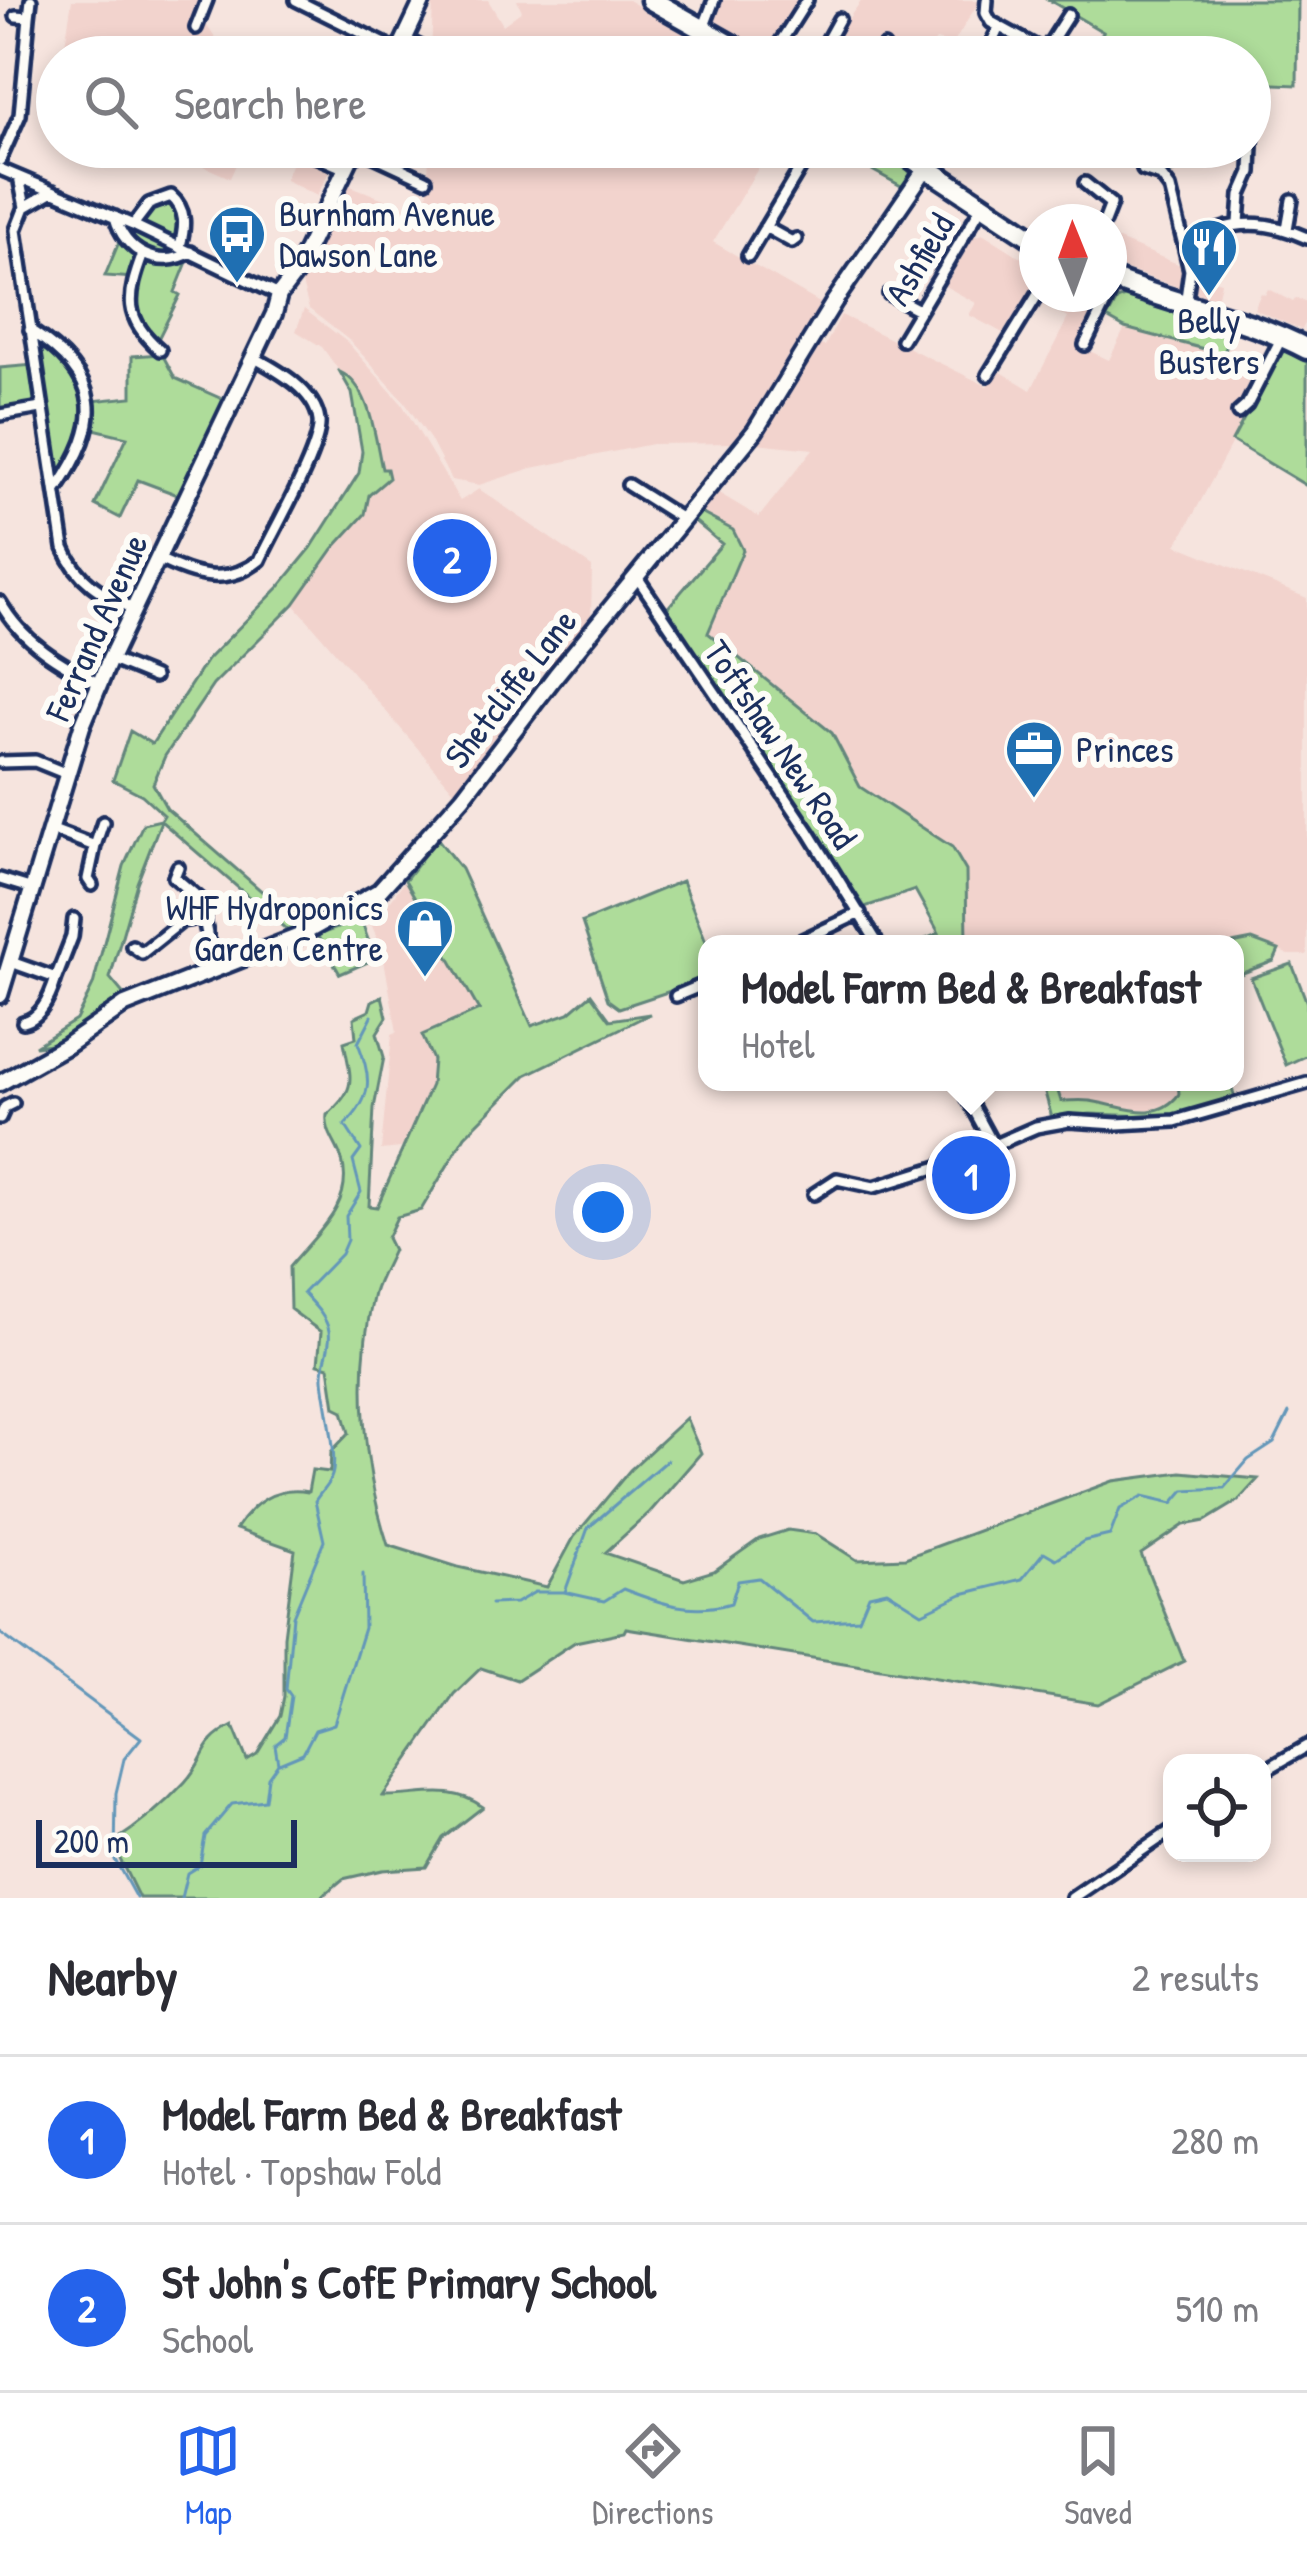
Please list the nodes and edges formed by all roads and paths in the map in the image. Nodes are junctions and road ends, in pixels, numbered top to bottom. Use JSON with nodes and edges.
{"nodes":[{"id":1,"x":31,"y":0,"type":"edge"},
{"id":2,"x":207,"y":0,"type":"edge"},
{"id":3,"x":296,"y":0,"type":"edge"},
{"id":4,"x":334,"y":0,"type":"edge"},
{"id":5,"x":423,"y":0,"type":"edge"},
{"id":6,"x":650,"y":0,"type":"edge"},
{"id":7,"x":714,"y":0,"type":"edge"},
{"id":8,"x":806,"y":0,"type":"edge"},
{"id":9,"x":987,"y":0,"type":"edge"},
{"id":10,"x":326,"y":15,"type":"junction"},
{"id":11,"x":1068,"y":15,"type":"dead end"},
{"id":12,"x":839,"y":20,"type":"dead end"},
{"id":13,"x":999,"y":27,"type":"junction"},
{"id":14,"x":196,"y":28,"type":"dead end"},
{"id":15,"x":709,"y":32,"type":"junction"},
{"id":16,"x":372,"y":36,"type":"edge"},
{"id":17,"x":406,"y":36,"type":"edge"},
{"id":18,"x":708,"y":36,"type":"edge"},
{"id":19,"x":716,"y":36,"type":"edge"},
{"id":20,"x":784,"y":36,"type":"edge"},
{"id":21,"x":830,"y":36,"type":"edge"},
{"id":22,"x":995,"y":36,"type":"edge"},
{"id":23,"x":1016,"y":36,"type":"edge"},
{"id":24,"x":1058,"y":36,"type":"edge"},
{"id":25,"x":0,"y":164,"type":"edge"},
{"id":26,"x":402,"y":168,"type":"edge"},
{"id":27,"x":800,"y":168,"type":"edge"},
{"id":28,"x":926,"y":168,"type":"joint"},
{"id":29,"x":1251,"y":168,"type":"edge"},
{"id":30,"x":346,"y":169,"type":"edge"},
{"id":31,"x":1143,"y":170,"type":"dead end"},
{"id":32,"x":20,"y":177,"type":"junction"},
{"id":33,"x":426,"y":179,"type":"dead end"},
{"id":34,"x":1085,"y":183,"type":"dead end"},
{"id":35,"x":53,"y":191,"type":"junction"},
{"id":36,"x":1292,"y":200,"type":"dead end"},
{"id":37,"x":1111,"y":204,"type":"edge"},
{"id":38,"x":982,"y":206,"type":"junction"},
{"id":39,"x":26,"y":207,"type":"junction"},
{"id":40,"x":115,"y":217,"type":"junction"},
{"id":41,"x":1240,"y":223,"type":"junction"},
{"id":42,"x":134,"y":225,"type":"junction"},
{"id":43,"x":765,"y":227,"type":"junction"},
{"id":44,"x":1286,"y":229,"type":"junction"},
{"id":45,"x":1019,"y":230,"type":"edge"},
{"id":46,"x":1219,"y":230,"type":"dead end"},
{"id":47,"x":1307,"y":238,"type":"edge"},
{"id":48,"x":796,"y":239,"type":"dead end"},
{"id":49,"x":179,"y":246,"type":"junction"},
{"id":50,"x":191,"y":252,"type":"junction"},
{"id":51,"x":143,"y":254,"type":"junction"},
{"id":52,"x":748,"y":256,"type":"dead end"},
{"id":53,"x":1127,"y":284,"type":"edge"},
{"id":54,"x":889,"y":294,"type":"dead end"},
{"id":55,"x":279,"y":295,"type":"junction"},
{"id":56,"x":1185,"y":305,"type":"junction"},
{"id":57,"x":919,"y":310,"type":"junction"},
{"id":58,"x":1027,"y":312,"type":"edge"},
{"id":59,"x":1098,"y":312,"type":"edge"},
{"id":60,"x":30,"y":330,"type":"junction"},
{"id":61,"x":1283,"y":335,"type":"junction"},
{"id":62,"x":902,"y":340,"type":"dead end"},
{"id":63,"x":1085,"y":345,"type":"dead end"},
{"id":64,"x":1306,"y":346,"type":"edge"},
{"id":65,"x":160,"y":350,"type":"dead end"},
{"id":66,"x":253,"y":357,"type":"junction"},
{"id":67,"x":988,"y":375,"type":"dead end"},
{"id":68,"x":41,"y":407,"type":"junction"},
{"id":69,"x":1238,"y":413,"type":"dead end"},
{"id":70,"x":0,"y":415,"type":"edge"},
{"id":71,"x":634,"y":485,"type":"dead end"},
{"id":72,"x":56,"y":490,"type":"junction"},
{"id":73,"x":682,"y":519,"type":"junction"},
{"id":74,"x":158,"y":558,"type":"junction"},
{"id":75,"x":637,"y":577,"type":"junction"},
{"id":76,"x":0,"y":602,"type":"edge"},
{"id":77,"x":134,"y":610,"type":"junction"},
{"id":78,"x":110,"y":659,"type":"junction"},
{"id":79,"x":154,"y":677,"type":"dead end"},
{"id":80,"x":100,"y":684,"type":"junction"},
{"id":81,"x":0,"y":762,"type":"edge"},
{"id":82,"x":67,"y":775,"type":"junction"},
{"id":83,"x":105,"y":825,"type":"dead end"},
{"id":84,"x":50,"y":829,"type":"junction"},
{"id":85,"x":95,"y":846,"type":"junction"},
{"id":86,"x":178,"y":866,"type":"dead end"},
{"id":87,"x":0,"y":879,"type":"edge"},
{"id":88,"x":86,"y":882,"type":"dead end"},
{"id":89,"x":34,"y":889,"type":"junction"},
{"id":90,"x":860,"y":913,"type":"junction"},
{"id":91,"x":205,"y":917,"type":"junction"},
{"id":92,"x":74,"y":919,"type":"dead end"},
{"id":93,"x":813,"y":935,"type":"edge"},
{"id":94,"x":873,"y":935,"type":"edge"},
{"id":95,"x":141,"y":954,"type":"dead end"},
{"id":96,"x":11,"y":962,"type":"junction"},
{"id":97,"x":221,"y":969,"type":"junction"},
{"id":98,"x":56,"y":978,"type":"junction"},
{"id":99,"x":698,"y":987,"type":"edge"},
{"id":100,"x":0,"y":995,"type":"edge"},
{"id":101,"x":676,"y":996,"type":"dead end"},
{"id":102,"x":29,"y":1023,"type":"dead end"},
{"id":103,"x":0,"y":1083,"type":"edge"},
{"id":104,"x":1307,"y":1084,"type":"edge"},
{"id":105,"x":964,"y":1091,"type":"edge"},
{"id":106,"x":13,"y":1102,"type":"dead end"},
{"id":107,"x":0,"y":1118,"type":"edge"},
{"id":108,"x":991,"y":1141,"type":"junction"},
{"id":109,"x":814,"y":1194,"type":"dead end"},
{"id":110,"x":1307,"y":1746,"type":"edge"},
{"id":111,"x":1271,"y":1767,"type":"edge"},
{"id":112,"x":1163,"y":1836,"type":"edge"},
{"id":113,"x":1072,"y":1898,"type":"edge"}],
"edges":[{"from":1,"to":25,"type":"street"},
{"from":2,"to":14,"type":"street"},
{"from":3,"to":10,"type":"street"},
{"from":4,"to":10,"type":"street"},
{"from":5,"to":17,"type":"street"},
{"from":6,"to":15,"type":"highway"},
{"from":7,"to":15,"type":"street"},
{"from":8,"to":20,"type":"street"},
{"from":9,"to":13,"type":"street"},
{"from":10,"to":16,"type":"street"},
{"from":11,"to":24,"type":"street"},
{"from":12,"to":21,"type":"street"},
{"from":13,"to":22,"type":"street"},
{"from":13,"to":23,"type":"street"},
{"from":15,"to":18,"type":"street"},
{"from":15,"to":19,"type":"highway"},
{"from":25,"to":32,"type":"street"},
{"from":26,"to":33,"type":"street"},
{"from":27,"to":43,"type":"street"},
{"from":28,"to":38,"type":"highway"},
{"from":28,"to":73,"type":"street","name":"Shetcliffe Lane"},
{"from":29,"to":41,"type":"street"},
{"from":30,"to":55,"type":"street","name":"Ferrand Avenue"},
{"from":31,"to":56,"type":"street"},
{"from":32,"to":35,"type":"street"},
{"from":32,"to":39,"type":"street"},
{"from":34,"to":37,"type":"street"},
{"from":35,"to":39,"type":"street"},
{"from":35,"to":40,"type":"street"},
{"from":36,"to":44,"type":"street"},
{"from":38,"to":45,"type":"highway"},
{"from":38,"to":57,"type":"street","name":"Ashfield"},
{"from":39,"to":60,"type":"street"},
{"from":40,"to":42,"type":"street"},
{"from":40,"to":51,"type":"street"},
{"from":41,"to":44,"type":"street"},
{"from":41,"to":46,"type":"street"},
{"from":42,"to":49,"type":"street"},
{"from":42,"to":49,"type":"street"},
{"from":43,"to":48,"type":"street"},
{"from":43,"to":52,"type":"street"},
{"from":44,"to":47,"type":"street"},
{"from":49,"to":50,"type":"street"},
{"from":50,"to":51,"type":"street"},
{"from":50,"to":55,"type":"street"},
{"from":51,"to":65,"type":"street"},
{"from":53,"to":56,"type":"highway"},
{"from":54,"to":57,"type":"street"},
{"from":55,"to":66,"type":"street","name":"Ferrand Avenue"},
{"from":56,"to":61,"type":"highway"},
{"from":57,"to":62,"type":"street","name":"Ashfield"},
{"from":58,"to":67,"type":"street"},
{"from":59,"to":63,"type":"street"},
{"from":60,"to":68,"type":"street"},
{"from":60,"to":72,"type":"street"},
{"from":61,"to":64,"type":"highway"},
{"from":61,"to":69,"type":"street"},
{"from":66,"to":74,"type":"street","name":"Ferrand Avenue"},
{"from":66,"to":74,"type":"street"},
{"from":68,"to":70,"type":"street"},
{"from":68,"to":72,"type":"street"},
{"from":71,"to":73,"type":"street"},
{"from":72,"to":77,"type":"street"},
{"from":73,"to":75,"type":"street","name":"Shetcliffe Lane"},
{"from":74,"to":77,"type":"street","name":"Ferrand Avenue"},
{"from":75,"to":90,"type":"street","name":"Toftshaw New Road"},
{"from":75,"to":97,"type":"street","name":"Shetcliffe Lane"},
{"from":76,"to":80,"type":"street"},
{"from":77,"to":78,"type":"street","name":"Ferrand Avenue"},
{"from":78,"to":79,"type":"street"},
{"from":78,"to":80,"type":"street","name":"Ferrand Avenue"},
{"from":80,"to":82,"type":"street","name":"Ferrand Avenue"},
{"from":81,"to":82,"type":"street"},
{"from":82,"to":84,"type":"street","name":"Ferrand Avenue"},
{"from":83,"to":85,"type":"street"},
{"from":84,"to":85,"type":"street"},
{"from":84,"to":89,"type":"street","name":"Ferrand Avenue"},
{"from":85,"to":88,"type":"street"},
{"from":86,"to":91,"type":"street"},
{"from":87,"to":89,"type":"street"},
{"from":89,"to":96,"type":"street","name":"Ferrand Avenue"},
{"from":90,"to":93,"type":"street"},
{"from":90,"to":94,"type":"street","name":"Toftshaw New Road"},
{"from":91,"to":95,"type":"street"},
{"from":91,"to":97,"type":"street"},
{"from":92,"to":98,"type":"street"},
{"from":96,"to":98,"type":"street"},
{"from":96,"to":100,"type":"street","name":"Ferrand Avenue"},
{"from":97,"to":103,"type":"street","name":"Shetcliffe Lane"},
{"from":98,"to":102,"type":"street"},
{"from":99,"to":101,"type":"street"},
{"from":104,"to":108,"type":"street"},
{"from":105,"to":108,"type":"street"},
{"from":106,"to":107,"type":"street"},
{"from":108,"to":109,"type":"street"},
{"from":110,"to":111,"type":"street"},
{"from":112,"to":113,"type":"street"}]}
